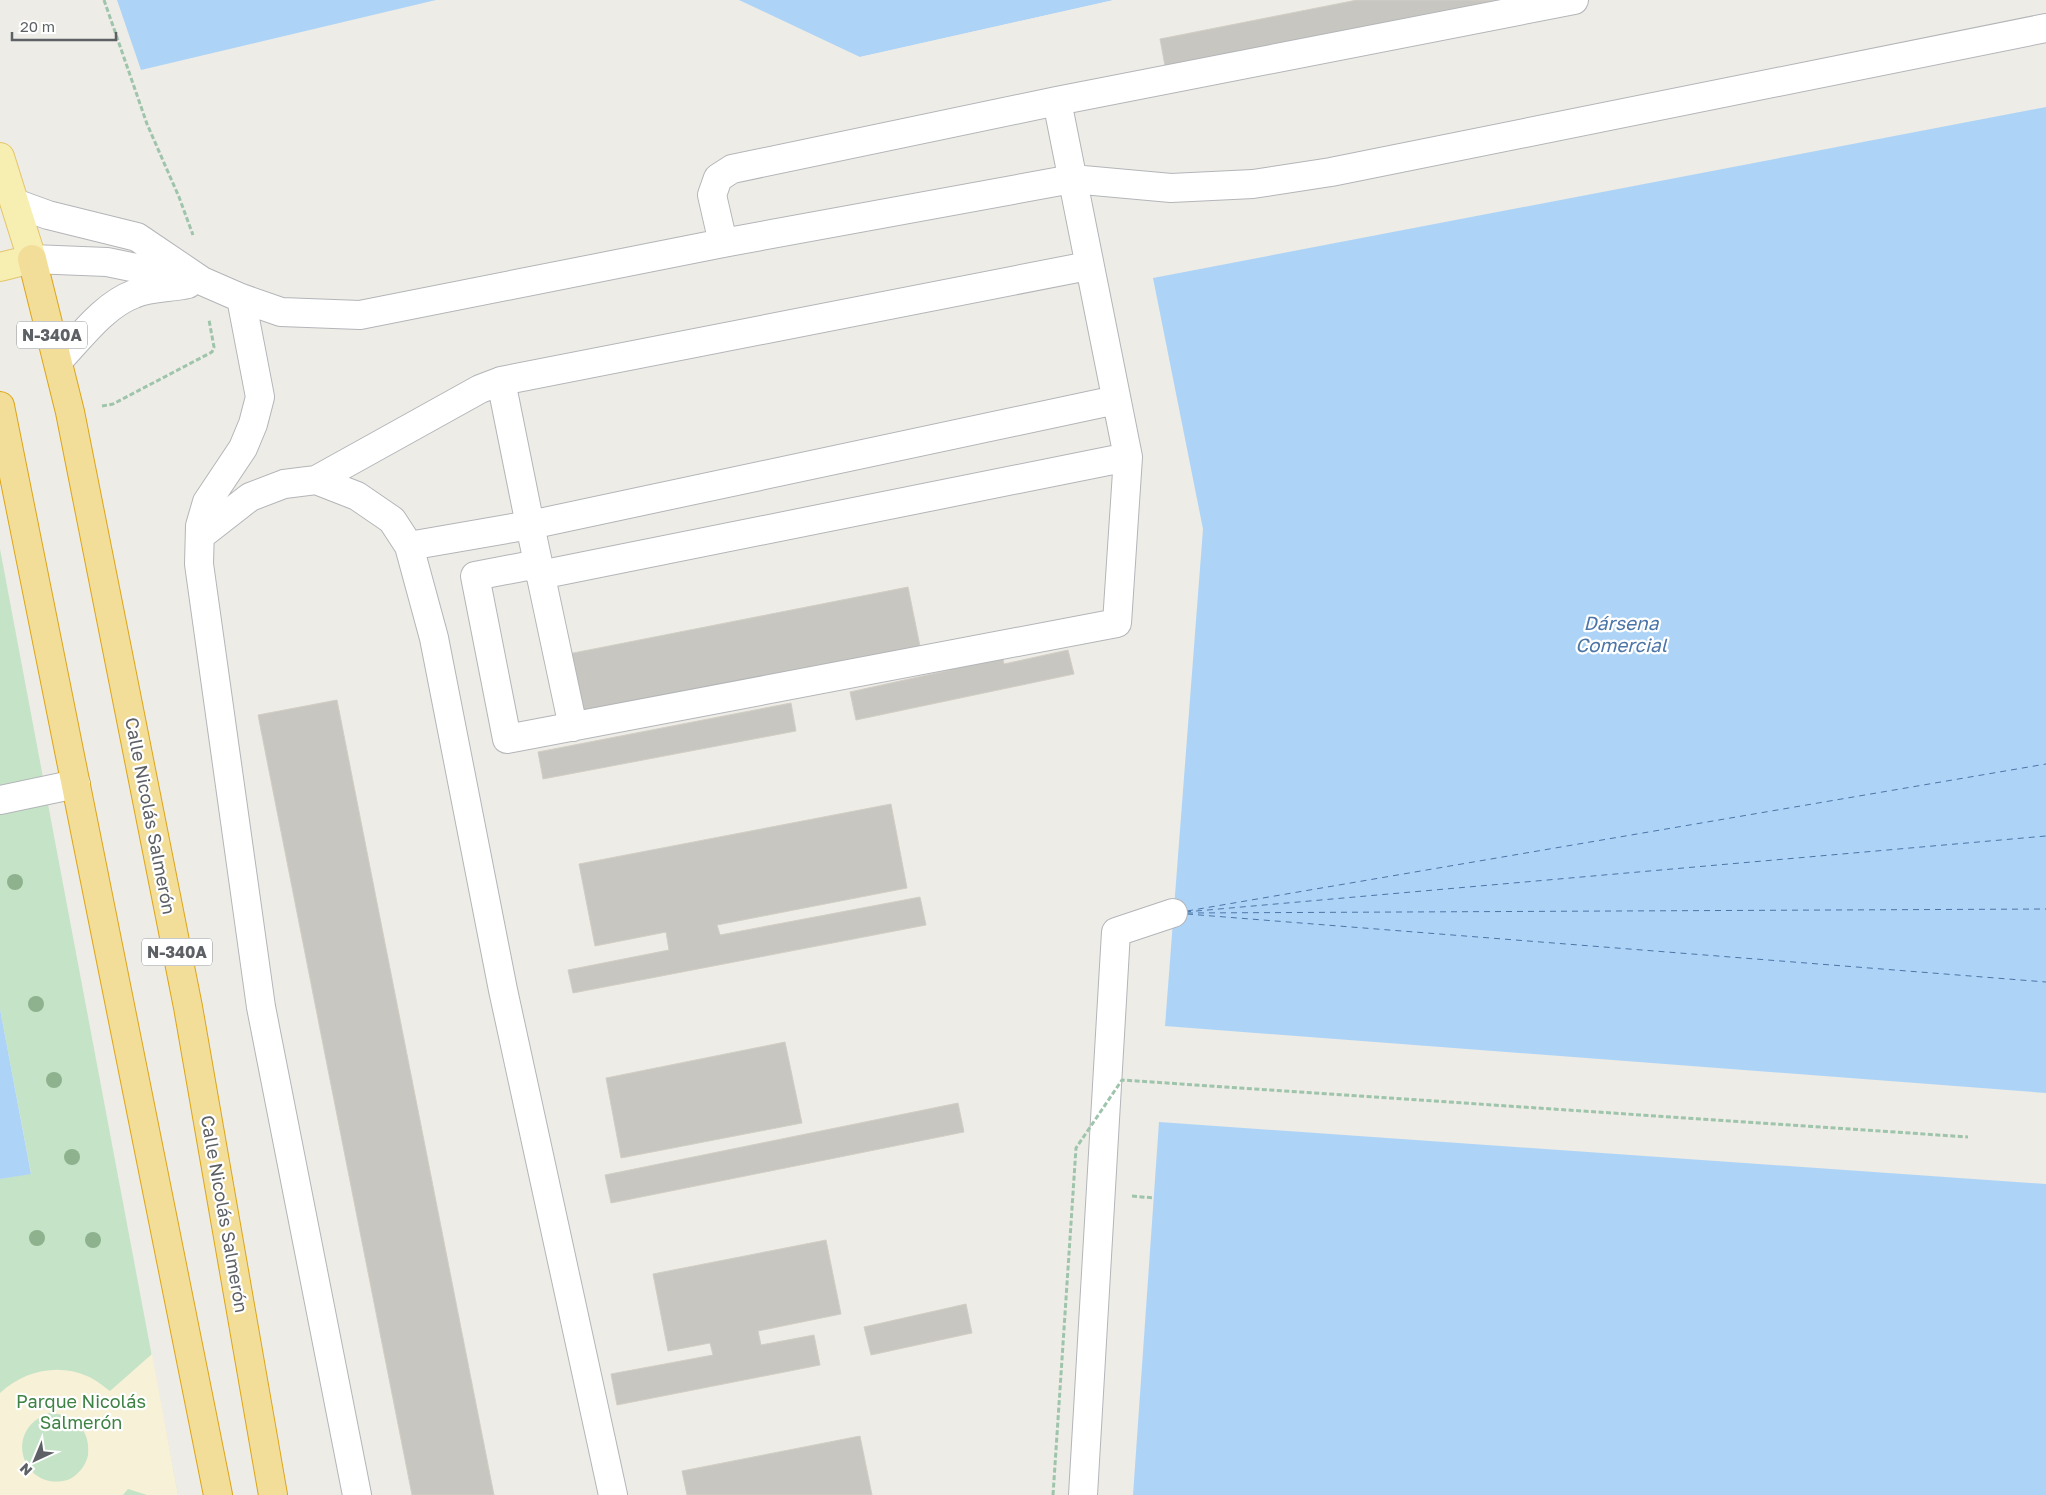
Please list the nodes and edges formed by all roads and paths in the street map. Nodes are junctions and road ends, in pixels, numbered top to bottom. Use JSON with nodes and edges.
{"nodes":[{"id":1,"x":104,"y":0,"type":"edge"},
{"id":2,"x":1574,"y":0,"type":"edge"},
{"id":3,"x":2046,"y":28,"type":"edge"},
{"id":4,"x":1057,"y":101,"type":"junction"},
{"id":5,"x":0,"y":157,"type":"edge"},
{"id":6,"x":1072,"y":179,"type":"junction"},
{"id":7,"x":15,"y":203,"type":"junction"},
{"id":8,"x":723,"y":243,"type":"junction"},
{"id":9,"x":32,"y":259,"type":"junction"},
{"id":10,"x":1088,"y":266,"type":"junction"},
{"id":11,"x":0,"y":267,"type":"edge"},
{"id":12,"x":202,"y":281,"type":"junction"},
{"id":13,"x":240,"y":298,"type":"junction"},
{"id":14,"x":59,"y":360,"type":"junction"},
{"id":15,"x":500,"y":381,"type":"junction"},
{"id":16,"x":1116,"y":400,"type":"junction"},
{"id":17,"x":0,"y":406,"type":"edge"},
{"id":18,"x":70,"y":412,"type":"junction"},
{"id":19,"x":1128,"y":457,"type":"junction"},
{"id":20,"x":316,"y":480,"type":"junction"},
{"id":21,"x":530,"y":525,"type":"junction"},
{"id":22,"x":200,"y":536,"type":"junction"},
{"id":23,"x":409,"y":546,"type":"junction"},
{"id":24,"x":539,"y":570,"type":"junction"},
{"id":25,"x":573,"y":727,"type":"junction"},
{"id":26,"x":76,"y":784,"type":"junction"},
{"id":27,"x":0,"y":800,"type":"edge"},
{"id":28,"x":1174,"y":913,"type":"dead end"},
{"id":29,"x":1968,"y":1137,"type":"dead end"},
{"id":30,"x":218,"y":1495,"type":"edge"},
{"id":31,"x":273,"y":1495,"type":"edge"},
{"id":32,"x":357,"y":1495,"type":"edge"},
{"id":33,"x":613,"y":1495,"type":"edge"},
{"id":34,"x":1053,"y":1495,"type":"edge"},
{"id":35,"x":1083,"y":1495,"type":"edge"}],
"edges":[{"from":1,"to":12,"type":"path"},
{"from":2,"to":4,"type":"street"},
{"from":3,"to":6,"type":"street"},
{"from":4,"to":6,"type":"street"},
{"from":4,"to":8,"type":"street"},
{"from":5,"to":7,"type":"main road"},
{"from":6,"to":8,"type":"street"},
{"from":6,"to":10,"type":"street"},
{"from":7,"to":9,"type":"main road"},
{"from":7,"to":12,"type":"street"},
{"from":8,"to":13,"type":"street"},
{"from":9,"to":11,"type":"main road"},
{"from":9,"to":12,"type":"street"},
{"from":9,"to":14,"type":"highway","name":"Calle Nicolás Salmerón","number":"N-340A"},
{"from":10,"to":15,"type":"street"},
{"from":10,"to":16,"type":"street"},
{"from":12,"to":13,"type":"street"},
{"from":12,"to":14,"type":"street"},
{"from":12,"to":18,"type":"path"},
{"from":13,"to":22,"type":"street"},
{"from":14,"to":18,"type":"highway","name":"Calle Nicolás Salmerón","number":"N-340A"},
{"from":15,"to":20,"type":"street"},
{"from":15,"to":21,"type":"street"},
{"from":16,"to":19,"type":"street"},
{"from":16,"to":21,"type":"street"},
{"from":17,"to":26,"type":"highway"},
{"from":18,"to":31,"type":"highway","name":"Calle Nicolás Salmerón","number":"N-340A"},
{"from":19,"to":24,"type":"street"},
{"from":19,"to":25,"type":"street"},
{"from":20,"to":22,"type":"street"},
{"from":20,"to":23,"type":"street"},
{"from":21,"to":23,"type":"street"},
{"from":21,"to":24,"type":"street"},
{"from":22,"to":32,"type":"street"},
{"from":23,"to":33,"type":"street"},
{"from":24,"to":25,"type":"street"},
{"from":24,"to":25,"type":"street"},
{"from":26,"to":27,"type":"street"},
{"from":26,"to":30,"type":"highway"},
{"from":28,"to":35,"type":"street"},
{"from":29,"to":34,"type":"path","bridge":true}]}
